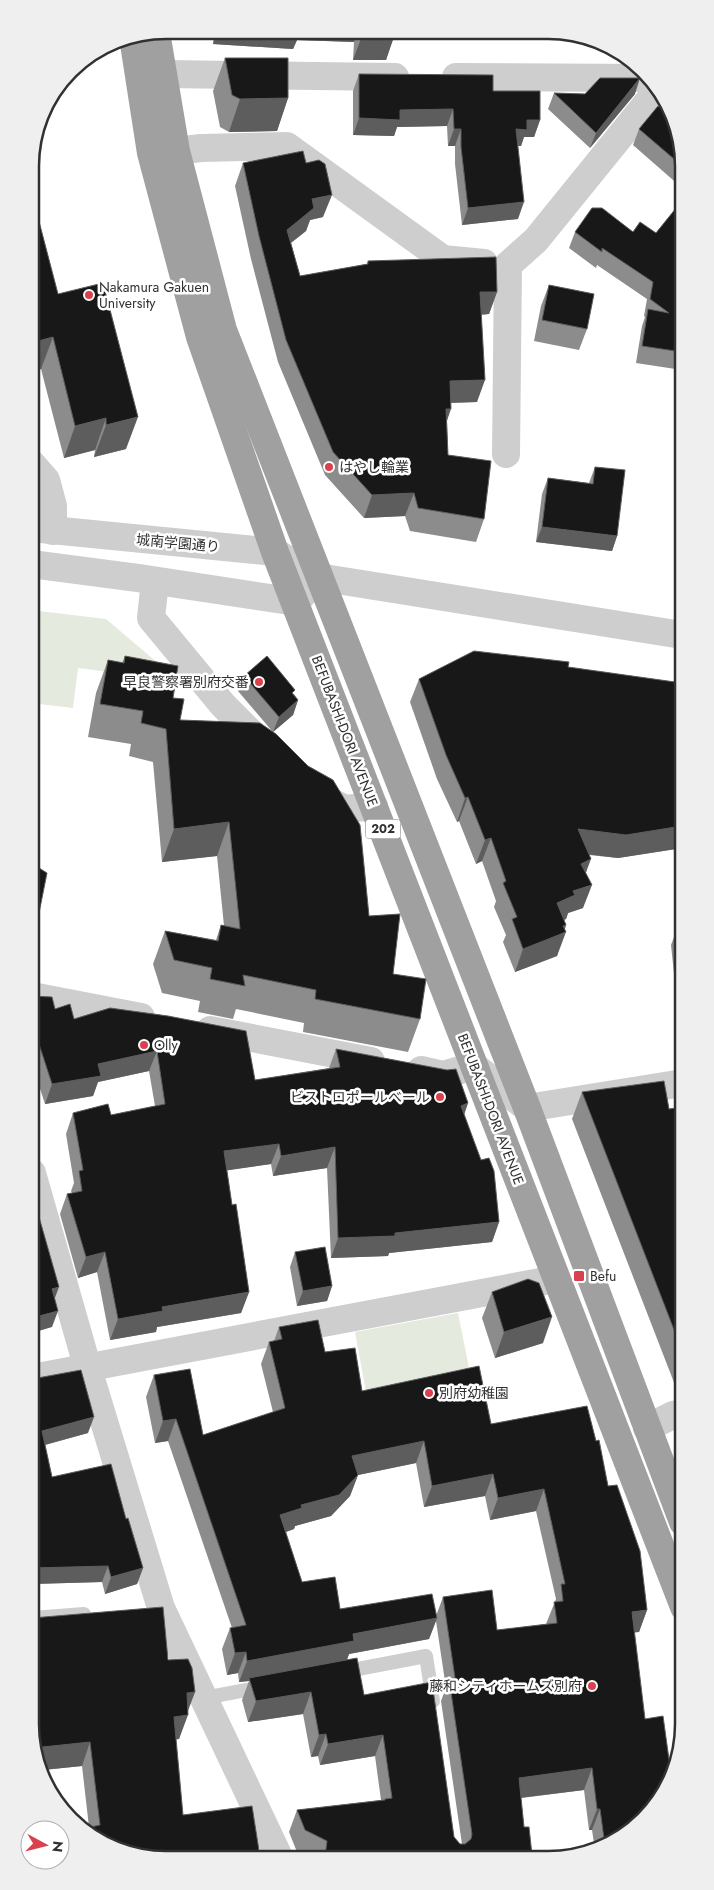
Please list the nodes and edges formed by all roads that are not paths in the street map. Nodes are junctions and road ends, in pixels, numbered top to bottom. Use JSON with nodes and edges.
{"nodes":[{"id":1,"x":157,"y":39,"type":"edge"},
{"id":2,"x":134,"y":43,"type":"edge"},
{"id":3,"x":164,"y":74,"type":"junction"},
{"id":4,"x":640,"y":78,"type":"edge"},
{"id":5,"x":653,"y":95,"type":"edge"},
{"id":6,"x":176,"y":151,"type":"junction"},
{"id":7,"x":508,"y":265,"type":"junction"},
{"id":8,"x":506,"y":454,"type":"dead end"},
{"id":9,"x":39,"y":472,"type":"edge"},
{"id":10,"x":42,"y":530,"type":"edge"},
{"id":11,"x":276,"y":552,"type":"junction"},
{"id":12,"x":39,"y":565,"type":"edge"},
{"id":13,"x":318,"y":577,"type":"junction"},
{"id":14,"x":155,"y":581,"type":"junction"},
{"id":15,"x":296,"y":602,"type":"junction"},
{"id":16,"x":675,"y":634,"type":"edge"},
{"id":17,"x":374,"y":806,"type":"junction"},
{"id":18,"x":39,"y":997,"type":"edge"},
{"id":19,"x":474,"y":1066,"type":"junction"},
{"id":20,"x":675,"y":1084,"type":"edge"},
{"id":21,"x":527,"y":1108,"type":"junction"},
{"id":22,"x":39,"y":1198,"type":"edge"},
{"id":23,"x":556,"y":1279,"type":"junction"},
{"id":24,"x":88,"y":1369,"type":"junction"},
{"id":25,"x":39,"y":1377,"type":"edge"},
{"id":26,"x":675,"y":1414,"type":"edge"},
{"id":27,"x":647,"y":1428,"type":"junction"},
{"id":28,"x":675,"y":1501,"type":"edge"},
{"id":29,"x":675,"y":1584,"type":"edge"},
{"id":30,"x":102,"y":1613,"type":"edge"},
{"id":31,"x":39,"y":1618,"type":"edge"},
{"id":32,"x":330,"y":1674,"type":"edge"},
{"id":33,"x":272,"y":1685,"type":"edge"},
{"id":34,"x":204,"y":1698,"type":"junction"},
{"id":35,"x":434,"y":1713,"type":"edge"},
{"id":36,"x":276,"y":1851,"type":"edge"}],
"edges":[{"from":1,"to":3,"type":"highway","number":"202"},
{"from":2,"to":11,"type":"highway","name":"BEFUBASHI-DORI AVENUE","number":"202"},
{"from":3,"to":4,"type":"street"},
{"from":3,"to":6,"type":"highway","number":"202"},
{"from":5,"to":7,"type":"street"},
{"from":6,"to":7,"type":"street"},
{"from":6,"to":13,"type":"highway","number":"202"},
{"from":7,"to":8,"type":"street"},
{"from":9,"to":10,"type":"street"},
{"from":10,"to":11,"type":"street","name":"城南学園通り"},
{"from":11,"to":13,"type":"street","name":"城南学園通り"},
{"from":11,"to":15,"type":"highway","name":"BEFUBASHI-DORI AVENUE","number":"202"},
{"from":12,"to":14,"type":"street"},
{"from":13,"to":15,"type":"street"},
{"from":13,"to":16,"type":"street"},
{"from":13,"to":21,"type":"highway","number":"202"},
{"from":14,"to":15,"type":"street"},
{"from":14,"to":17,"type":"street"},
{"from":15,"to":17,"type":"highway","name":"BEFUBASHI-DORI AVENUE","number":"202"},
{"from":17,"to":19,"type":"highway","name":"BEFUBASHI-DORI AVENUE","number":"202"},
{"from":18,"to":19,"type":"street"},
{"from":19,"to":21,"type":"street"},
{"from":19,"to":23,"type":"highway","name":"BEFUBASHI-DORI AVENUE","number":"202"},
{"from":20,"to":21,"type":"street"},
{"from":21,"to":27,"type":"highway","number":"202"},
{"from":22,"to":24,"type":"street"},
{"from":23,"to":24,"type":"street"},
{"from":23,"to":29,"type":"highway","name":"BEFUBASHI-DORI AVENUE","number":"202"},
{"from":24,"to":25,"type":"street"},
{"from":24,"to":34,"type":"street"},
{"from":26,"to":27,"type":"street"},
{"from":27,"to":28,"type":"highway","number":"202"},
{"from":30,"to":31,"type":"lane"},
{"from":32,"to":35,"type":"lane"},
{"from":33,"to":34,"type":"lane"},
{"from":34,"to":36,"type":"street"}]}
